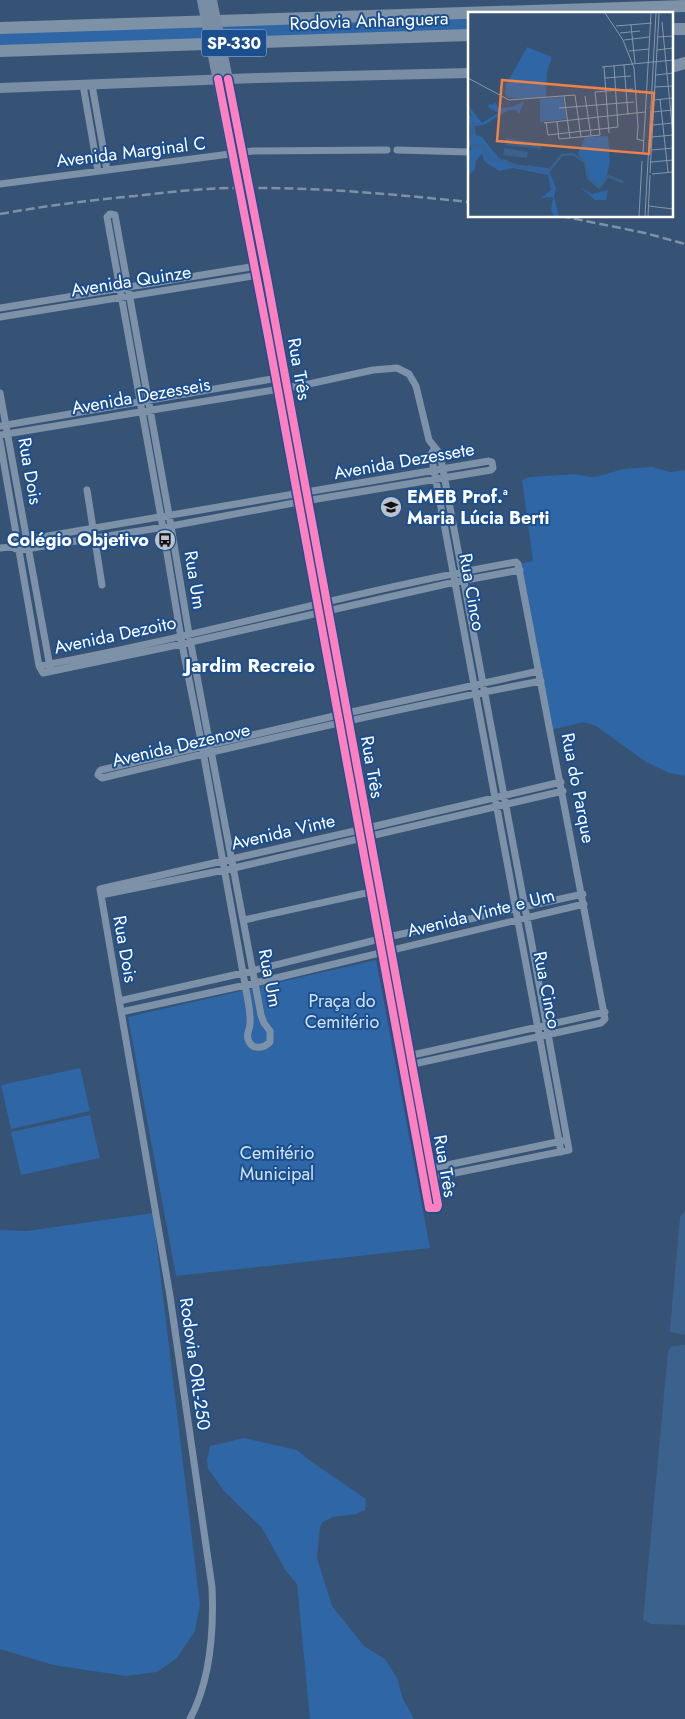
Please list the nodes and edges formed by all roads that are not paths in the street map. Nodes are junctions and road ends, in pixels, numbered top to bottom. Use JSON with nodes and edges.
{"nodes":[{"id":1,"x":202,"y":0,"type":"edge"},
{"id":2,"x":212,"y":0,"type":"edge"},
{"id":3,"x":685,"y":6,"type":"edge"},
{"id":4,"x":498,"y":12,"type":"edge"},
{"id":5,"x":468,"y":13,"type":"edge"},
{"id":6,"x":0,"y":28,"type":"edge"},
{"id":7,"x":685,"y":28,"type":"edge"},
{"id":8,"x":672,"y":29,"type":"edge"},
{"id":9,"x":468,"y":35,"type":"edge"},
{"id":10,"x":0,"y":51,"type":"edge"},
{"id":11,"x":220,"y":65,"type":"junction"},
{"id":12,"x":685,"y":65,"type":"edge"},
{"id":13,"x":672,"y":67,"type":"edge"},
{"id":14,"x":468,"y":73,"type":"edge"},
{"id":15,"x":223,"y":79,"type":"junction"},
{"id":16,"x":87,"y":85,"type":"junction"},
{"id":17,"x":0,"y":88,"type":"edge"},
{"id":18,"x":387,"y":150,"type":"dead end"},
{"id":19,"x":397,"y":150,"type":"dead end"},
{"id":20,"x":468,"y":152,"type":"edge"},
{"id":21,"x":238,"y":153,"type":"junction"},
{"id":22,"x":107,"y":170,"type":"junction"},
{"id":23,"x":98,"y":171,"type":"junction"},
{"id":24,"x":0,"y":184,"type":"edge"},
{"id":25,"x":261,"y":270,"type":"junction"},
{"id":26,"x":128,"y":287,"type":"junction"},
{"id":27,"x":120,"y":289,"type":"junction"},
{"id":28,"x":130,"y":296,"type":"junction"},
{"id":29,"x":121,"y":298,"type":"junction"},
{"id":30,"x":0,"y":308,"type":"edge"},
{"id":31,"x":0,"y":317,"type":"edge"},
{"id":32,"x":282,"y":383,"type":"junction"},
{"id":33,"x":0,"y":392,"type":"edge"},
{"id":34,"x":149,"y":401,"type":"junction"},
{"id":35,"x":140,"y":402,"type":"junction"},
{"id":36,"x":150,"y":410,"type":"junction"},
{"id":37,"x":142,"y":411,"type":"junction"},
{"id":38,"x":3,"y":426,"type":"edge"},
{"id":39,"x":4,"y":435,"type":"edge"},
{"id":40,"x":0,"y":441,"type":"edge"},
{"id":41,"x":435,"y":448,"type":"junction"},
{"id":42,"x":443,"y":468,"type":"junction"},
{"id":43,"x":434,"y":470,"type":"junction"},
{"id":44,"x":445,"y":478,"type":"junction"},
{"id":45,"x":436,"y":479,"type":"junction"},
{"id":46,"x":87,"y":490,"type":"dead end"},
{"id":47,"x":303,"y":497,"type":"junction"},
{"id":48,"x":170,"y":516,"type":"junction"},
{"id":49,"x":161,"y":517,"type":"junction"},
{"id":50,"x":171,"y":526,"type":"junction"},
{"id":51,"x":163,"y":527,"type":"junction"},
{"id":52,"x":93,"y":528,"type":"junction"},
{"id":53,"x":95,"y":538,"type":"junction"},
{"id":54,"x":27,"y":539,"type":"junction"},
{"id":55,"x":18,"y":541,"type":"junction"},
{"id":56,"x":11,"y":546,"type":"junction"},
{"id":57,"x":0,"y":548,"type":"edge"},
{"id":58,"x":28,"y":549,"type":"junction"},
{"id":59,"x":19,"y":550,"type":"junction"},
{"id":60,"x":519,"y":567,"type":"junction"},
{"id":61,"x":462,"y":572,"type":"junction"},
{"id":62,"x":453,"y":573,"type":"junction"},
{"id":63,"x":464,"y":580,"type":"junction"},
{"id":64,"x":455,"y":582,"type":"junction"},
{"id":65,"x":102,"y":585,"type":"dead end"},
{"id":66,"x":370,"y":592,"type":"junction"},
{"id":67,"x":371,"y":601,"type":"junction"},
{"id":68,"x":323,"y":608,"type":"junction"},
{"id":69,"x":288,"y":611,"type":"junction"},
{"id":70,"x":289,"y":620,"type":"junction"},
{"id":71,"x":189,"y":634,"type":"junction"},
{"id":72,"x":181,"y":636,"type":"junction"},
{"id":73,"x":191,"y":642,"type":"junction"},
{"id":74,"x":182,"y":644,"type":"junction"},
{"id":75,"x":50,"y":664,"type":"junction"},
{"id":76,"x":39,"y":666,"type":"junction"},
{"id":77,"x":539,"y":671,"type":"junction"},
{"id":78,"x":48,"y":673,"type":"junction"},
{"id":79,"x":542,"y":681,"type":"junction"},
{"id":80,"x":483,"y":682,"type":"junction"},
{"id":81,"x":474,"y":684,"type":"junction"},
{"id":82,"x":485,"y":692,"type":"junction"},
{"id":83,"x":431,"y":694,"type":"junction"},
{"id":84,"x":476,"y":694,"type":"junction"},
{"id":85,"x":432,"y":703,"type":"junction"},
{"id":86,"x":343,"y":718,"type":"junction"},
{"id":87,"x":210,"y":744,"type":"junction"},
{"id":88,"x":203,"y":750,"type":"junction"},
{"id":89,"x":212,"y":752,"type":"junction"},
{"id":90,"x":561,"y":782,"type":"junction"},
{"id":91,"x":563,"y":791,"type":"junction"},
{"id":92,"x":504,"y":794,"type":"junction"},
{"id":93,"x":495,"y":796,"type":"junction"},
{"id":94,"x":506,"y":805,"type":"junction"},
{"id":95,"x":497,"y":807,"type":"junction"},
{"id":96,"x":364,"y":834,"type":"junction"},
{"id":97,"x":232,"y":859,"type":"junction"},
{"id":98,"x":223,"y":862,"type":"junction"},
{"id":99,"x":234,"y":868,"type":"junction"},
{"id":100,"x":224,"y":870,"type":"junction"},
{"id":101,"x":375,"y":891,"type":"junction"},
{"id":102,"x":100,"y":893,"type":"junction"},
{"id":103,"x":583,"y":894,"type":"junction"},
{"id":104,"x":584,"y":904,"type":"junction"},
{"id":105,"x":525,"y":908,"type":"junction"},
{"id":106,"x":517,"y":910,"type":"junction"},
{"id":107,"x":527,"y":916,"type":"junction"},
{"id":108,"x":518,"y":918,"type":"junction"},
{"id":109,"x":244,"y":920,"type":"junction"},
{"id":110,"x":384,"y":938,"type":"junction"},
{"id":111,"x":386,"y":951,"type":"junction"},
{"id":112,"x":253,"y":971,"type":"junction"},
{"id":113,"x":243,"y":973,"type":"junction"},
{"id":114,"x":255,"y":983,"type":"junction"},
{"id":115,"x":245,"y":984,"type":"junction"},
{"id":116,"x":119,"y":1001,"type":"junction"},
{"id":117,"x":121,"y":1012,"type":"junction"},
{"id":118,"x":605,"y":1016,"type":"junction"},
{"id":119,"x":547,"y":1026,"type":"junction"},
{"id":120,"x":538,"y":1027,"type":"junction"},
{"id":121,"x":548,"y":1034,"type":"junction"},
{"id":122,"x":540,"y":1036,"type":"junction"},
{"id":123,"x":406,"y":1061,"type":"junction"},
{"id":124,"x":564,"y":1141,"type":"junction"},
{"id":125,"x":427,"y":1173,"type":"junction"},
{"id":126,"x":190,"y":1719,"type":"edge"}],
"edges":[{"from":1,"to":11,"type":"street","name":"Rua Três","bridge":true},
{"from":2,"to":11,"type":"street","name":"Rua Três","bridge":true},
{"from":3,"to":4,"type":"highway","name":"Rodovia Anhanguera","number":"SP-330"},
{"from":5,"to":6,"type":"highway","name":"Rodovia Anhanguera","number":"SP-330"},
{"from":7,"to":8,"type":"highway"},
{"from":9,"to":10,"type":"highway","name":"Rodovia Anhanguera","number":"SP-330"},
{"from":11,"to":15,"type":"street","name":"Rua Três"},
{"from":12,"to":13,"type":"highway"},
{"from":14,"to":15,"type":"street"},
{"from":15,"to":16,"type":"street"},
{"from":15,"to":21,"type":"street","name":"Rua Três"},
{"from":16,"to":17,"type":"street"},
{"from":16,"to":22,"type":"street"},
{"from":16,"to":23,"type":"street"},
{"from":18,"to":21,"type":"street","name":"Avenida Marginal C"},
{"from":19,"to":20,"type":"street"},
{"from":21,"to":22,"type":"street","name":"Avenida Marginal C"},
{"from":21,"to":25,"type":"street","name":"Rua Três"},
{"from":22,"to":23,"type":"street","name":"Avenida Marginal C"},
{"from":23,"to":24,"type":"street","name":"Avenida Marginal C"},
{"from":25,"to":26,"type":"street","name":"Avenida Quinze"},
{"from":25,"to":28,"type":"street","name":"Avenida Quinze"},
{"from":25,"to":32,"type":"street","name":"Rua Três"},
{"from":26,"to":27,"type":"street","name":"Avenida Quinze"},
{"from":26,"to":27,"type":"street","name":"Rua Um"},
{"from":26,"to":28,"type":"street","name":"Rua Um"},
{"from":27,"to":29,"type":"street","name":"Rua Um"},
{"from":27,"to":30,"type":"street","name":"Avenida Quinze"},
{"from":28,"to":29,"type":"street","name":"Avenida Quinze"},
{"from":28,"to":34,"type":"street","name":"Rua Um"},
{"from":29,"to":31,"type":"street","name":"Avenida Quinze"},
{"from":29,"to":35,"type":"street","name":"Rua Um"},
{"from":32,"to":34,"type":"street","name":"Avenida Dezesseis"},
{"from":32,"to":36,"type":"street","name":"Avenida Dezesseis"},
{"from":32,"to":41,"type":"street"},
{"from":32,"to":47,"type":"street","name":"Rua Três"},
{"from":33,"to":38,"type":"street","name":"Rua Dois"},
{"from":34,"to":35,"type":"street","name":"Avenida Dezesseis"},
{"from":34,"to":36,"type":"street","name":"Rua Um"},
{"from":35,"to":37,"type":"street","name":"Rua Um"},
{"from":35,"to":38,"type":"street","name":"Avenida Dezesseis"},
{"from":36,"to":37,"type":"street","name":"Avenida Dezesseis"},
{"from":36,"to":48,"type":"street","name":"Rua Um"},
{"from":37,"to":39,"type":"street","name":"Avenida Dezesseis"},
{"from":37,"to":49,"type":"street","name":"Rua Um"},
{"from":38,"to":39,"type":"street","name":"Rua Dois"},
{"from":39,"to":54,"type":"street","name":"Rua Dois"},
{"from":40,"to":55,"type":"street","name":"Rua Dois"},
{"from":41,"to":42,"type":"street","name":"Rua Cinco"},
{"from":41,"to":43,"type":"street","name":"Rua Cinco"},
{"from":42,"to":43,"type":"street","name":"Avenida Dezessete"},
{"from":42,"to":44,"type":"street","name":"Rua Cinco"},
{"from":42,"to":44,"type":"street","name":"Avenida Dezessete"},
{"from":43,"to":45,"type":"street","name":"Rua Cinco"},
{"from":43,"to":47,"type":"street","name":"Avenida Dezessete"},
{"from":44,"to":45,"type":"street","name":"Avenida Dezessete"},
{"from":44,"to":61,"type":"street","name":"Rua Cinco"},
{"from":45,"to":47,"type":"street","name":"Avenida Dezessete"},
{"from":45,"to":62,"type":"street","name":"Rua Cinco"},
{"from":46,"to":52,"type":"street"},
{"from":47,"to":48,"type":"street","name":"Avenida Dezessete"},
{"from":47,"to":50,"type":"street","name":"Avenida Dezessete"},
{"from":47,"to":68,"type":"street","name":"Rua Três"},
{"from":48,"to":49,"type":"street","name":"Avenida Dezessete"},
{"from":48,"to":50,"type":"street","name":"Rua Um"},
{"from":49,"to":51,"type":"street","name":"Rua Um"},
{"from":49,"to":52,"type":"street","name":"Avenida Dezessete"},
{"from":50,"to":51,"type":"street","name":"Avenida Dezessete"},
{"from":50,"to":71,"type":"street","name":"Rua Um"},
{"from":51,"to":53,"type":"street","name":"Avenida Dezessete"},
{"from":51,"to":72,"type":"street","name":"Rua Um"},
{"from":52,"to":53,"type":"street"},
{"from":52,"to":54,"type":"street","name":"Avenida Dezessete"},
{"from":53,"to":58,"type":"street","name":"Avenida Dezessete"},
{"from":53,"to":65,"type":"street"},
{"from":54,"to":55,"type":"street","name":"Avenida Dezessete"},
{"from":54,"to":58,"type":"street","name":"Rua Dois"},
{"from":55,"to":56,"type":"street","name":"Avenida Dezessete"},
{"from":55,"to":59,"type":"street","name":"Rua Dois"},
{"from":56,"to":57,"type":"street","name":"Avenida Dezessete"},
{"from":56,"to":59,"type":"street"},
{"from":58,"to":59,"type":"street","name":"Avenida Dezessete"},
{"from":58,"to":75,"type":"street","name":"Rua Dois"},
{"from":59,"to":76,"type":"street","name":"Rua Dois"},
{"from":60,"to":61,"type":"street","name":"Avenida Dezoito"},
{"from":60,"to":63,"type":"street","name":"Avenida Dezoito"},
{"from":60,"to":77,"type":"street","name":"Rua do Parque"},
{"from":61,"to":62,"type":"street","name":"Avenida Dezoito"},
{"from":61,"to":63,"type":"street","name":"Rua Cinco"},
{"from":62,"to":64,"type":"street","name":"Rua Cinco"},
{"from":62,"to":66,"type":"street","name":"Avenida Dezoito"},
{"from":63,"to":64,"type":"street","name":"Avenida Dezoito"},
{"from":63,"to":80,"type":"street","name":"Rua Cinco"},
{"from":64,"to":67,"type":"street","name":"Avenida Dezoito"},
{"from":64,"to":81,"type":"street","name":"Rua Cinco"},
{"from":66,"to":67,"type":"street"},
{"from":66,"to":68,"type":"street","name":"Avenida Dezoito"},
{"from":67,"to":68,"type":"street","name":"Avenida Dezoito"},
{"from":68,"to":69,"type":"street","name":"Avenida Dezoito"},
{"from":68,"to":70,"type":"street","name":"Avenida Dezoito"},
{"from":68,"to":86,"type":"street","name":"Rua Três"},
{"from":69,"to":70,"type":"street"},
{"from":69,"to":71,"type":"street","name":"Avenida Dezoito"},
{"from":70,"to":73,"type":"street","name":"Avenida Dezoito"},
{"from":71,"to":72,"type":"street","name":"Avenida Dezoito"},
{"from":71,"to":73,"type":"street","name":"Rua Um"},
{"from":72,"to":74,"type":"street","name":"Rua Um"},
{"from":72,"to":75,"type":"street","name":"Avenida Dezoito"},
{"from":73,"to":74,"type":"street","name":"Avenida Dezoito"},
{"from":73,"to":87,"type":"street","name":"Rua Um"},
{"from":74,"to":78,"type":"street","name":"Avenida Dezoito"},
{"from":74,"to":88,"type":"street","name":"Rua Um"},
{"from":75,"to":76,"type":"street","name":"Avenida Dezoito"},
{"from":75,"to":78,"type":"street","name":"Rua Dois"},
{"from":76,"to":78,"type":"street"},
{"from":77,"to":79,"type":"street","name":"Rua do Parque"},
{"from":77,"to":80,"type":"street","name":"Avenida Dezenove"},
{"from":79,"to":82,"type":"street","name":"Avenida Dezenove"},
{"from":79,"to":90,"type":"street","name":"Rua do Parque"},
{"from":80,"to":81,"type":"street","name":"Avenida Dezenove"},
{"from":80,"to":82,"type":"street","name":"Rua Cinco"},
{"from":81,"to":83,"type":"street","name":"Avenida Dezenove"},
{"from":81,"to":84,"type":"street","name":"Rua Cinco"},
{"from":82,"to":84,"type":"street","name":"Avenida Dezenove"},
{"from":82,"to":92,"type":"street","name":"Rua Cinco"},
{"from":83,"to":85,"type":"street"},
{"from":83,"to":86,"type":"street","name":"Avenida Dezenove"},
{"from":84,"to":85,"type":"street","name":"Avenida Dezenove"},
{"from":84,"to":93,"type":"street","name":"Rua Cinco"},
{"from":85,"to":86,"type":"street","name":"Avenida Dezenove"},
{"from":86,"to":87,"type":"street","name":"Avenida Dezenove"},
{"from":86,"to":89,"type":"street","name":"Avenida Dezenove"},
{"from":86,"to":96,"type":"street","name":"Rua Três"},
{"from":87,"to":88,"type":"street","name":"Avenida Dezenove"},
{"from":87,"to":89,"type":"street","name":"Rua Um"},
{"from":88,"to":88,"type":"street","name":"Avenida Dezenove"},
{"from":88,"to":89,"type":"street","name":"Avenida Dezenove"},
{"from":88,"to":98,"type":"street","name":"Rua Um"},
{"from":89,"to":97,"type":"street","name":"Rua Um"},
{"from":90,"to":91,"type":"street","name":"Rua do Parque"},
{"from":90,"to":92,"type":"street","name":"Avenida Vinte"},
{"from":91,"to":94,"type":"street","name":"Avenida Vinte"},
{"from":91,"to":103,"type":"street","name":"Rua do Parque"},
{"from":92,"to":93,"type":"street","name":"Avenida Vinte"},
{"from":92,"to":94,"type":"street","name":"Rua Cinco"},
{"from":93,"to":95,"type":"street","name":"Rua Cinco"},
{"from":93,"to":96,"type":"street","name":"Avenida Vinte"},
{"from":94,"to":95,"type":"street","name":"Avenida Vinte"},
{"from":94,"to":105,"type":"street","name":"Rua Cinco"},
{"from":95,"to":96,"type":"street","name":"Avenida Vinte"},
{"from":95,"to":106,"type":"street","name":"Rua Cinco"},
{"from":96,"to":97,"type":"street","name":"Avenida Vinte"},
{"from":96,"to":99,"type":"street","name":"Avenida Vinte"},
{"from":96,"to":101,"type":"street","name":"Rua Três"},
{"from":97,"to":98,"type":"street","name":"Avenida Vinte"},
{"from":97,"to":99,"type":"street","name":"Rua Um"},
{"from":98,"to":100,"type":"street","name":"Rua Um"},
{"from":98,"to":102,"type":"street","name":"Avenida Vinte"},
{"from":99,"to":100,"type":"street","name":"Avenida Vinte"},
{"from":99,"to":109,"type":"street","name":"Rua Um"},
{"from":100,"to":102,"type":"street","name":"Avenida Vinte"},
{"from":100,"to":113,"type":"street","name":"Rua Um"},
{"from":101,"to":109,"type":"street"},
{"from":101,"to":110,"type":"street","name":"Rua Três"},
{"from":102,"to":116,"type":"street","name":"Rua Dois"},
{"from":103,"to":104,"type":"street","name":"Rua do Parque"},
{"from":103,"to":105,"type":"street","name":"Avenida Vinte e Um"},
{"from":104,"to":107,"type":"street","name":"Avenida Vinte e Um"},
{"from":104,"to":118,"type":"street","name":"Rua do Parque"},
{"from":105,"to":106,"type":"street","name":"Avenida Vinte e Um"},
{"from":105,"to":107,"type":"street","name":"Rua Cinco"},
{"from":106,"to":108,"type":"street","name":"Rua Cinco"},
{"from":106,"to":110,"type":"street","name":"Avenida Vinte e Um"},
{"from":107,"to":108,"type":"street","name":"Avenida Vinte e Um"},
{"from":107,"to":119,"type":"street","name":"Rua Cinco"},
{"from":108,"to":111,"type":"street","name":"Avenida Vinte e Um"},
{"from":108,"to":120,"type":"street","name":"Rua Cinco"},
{"from":109,"to":112,"type":"street","name":"Rua Um"},
{"from":110,"to":111,"type":"street","name":"Rua Três"},
{"from":110,"to":112,"type":"street","name":"Avenida Vinte e Um"},
{"from":111,"to":114,"type":"street","name":"Avenida Vinte e Um"},
{"from":111,"to":123,"type":"street","name":"Rua Três"},
{"from":112,"to":113,"type":"street","name":"Avenida Vinte e Um"},
{"from":112,"to":114,"type":"street","name":"Rua Um"},
{"from":113,"to":115,"type":"street","name":"Rua Um"},
{"from":113,"to":116,"type":"street","name":"Avenida Vinte e Um"},
{"from":114,"to":115,"type":"street","name":"Avenida Vinte e Um"},
{"from":114,"to":115,"type":"street","name":"Rua Um"},
{"from":115,"to":117,"type":"street","name":"Avenida Vinte e Um"},
{"from":116,"to":117,"type":"street","name":"Rua Dois"},
{"from":117,"to":126,"type":"street","name":"Rodovia ORL-250"},
{"from":118,"to":119,"type":"street"},
{"from":118,"to":121,"type":"street"},
{"from":119,"to":120,"type":"street"},
{"from":119,"to":121,"type":"street","name":"Rua Cinco"},
{"from":120,"to":122,"type":"street","name":"Rua Cinco"},
{"from":120,"to":123,"type":"street"},
{"from":121,"to":122,"type":"street"},
{"from":121,"to":124,"type":"street","name":"Rua Cinco"},
{"from":122,"to":123,"type":"street"},
{"from":122,"to":124,"type":"street","name":"Rua Cinco"},
{"from":123,"to":125,"type":"street","name":"Rua Três"},
{"from":124,"to":125,"type":"street"},
{"from":124,"to":125,"type":"street","name":"Rua Cinco"}]}
